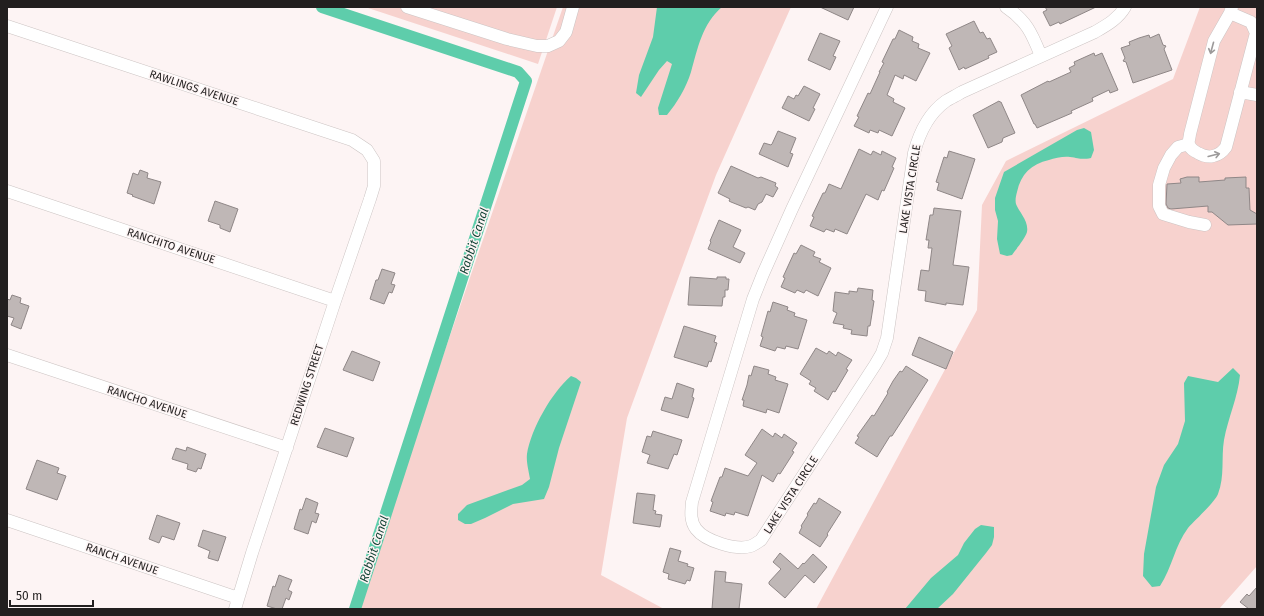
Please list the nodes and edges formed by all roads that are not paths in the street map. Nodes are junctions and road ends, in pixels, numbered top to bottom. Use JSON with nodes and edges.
{"nodes":[{"id":1,"x":407,"y":7,"type":"edge"},
{"id":2,"x":573,"y":7,"type":"edge"},
{"id":3,"x":887,"y":7,"type":"edge"},
{"id":4,"x":1006,"y":7,"type":"edge"},
{"id":5,"x":1126,"y":7,"type":"edge"},
{"id":6,"x":1231,"y":10,"type":"edge"},
{"id":7,"x":7,"y":26,"type":"edge"},
{"id":8,"x":1256,"y":32,"type":"edge"},
{"id":9,"x":1041,"y":56,"type":"junction"},
{"id":10,"x":1240,"y":92,"type":"junction"},
{"id":11,"x":1257,"y":95,"type":"edge"},
{"id":12,"x":1189,"y":144,"type":"junction"},
{"id":13,"x":374,"y":161,"type":"joint"},
{"id":14,"x":7,"y":191,"type":"edge"},
{"id":15,"x":1205,"y":225,"type":"dead end"},
{"id":16,"x":335,"y":300,"type":"junction"},
{"id":17,"x":7,"y":355,"type":"edge"},
{"id":18,"x":286,"y":448,"type":"junction"},
{"id":19,"x":7,"y":520,"type":"edge"},
{"id":20,"x":236,"y":603,"type":"edge"}],
"edges":[{"from":1,"to":2,"type":"street"},
{"from":3,"to":9,"type":"street","name":"LAKE VISTA CIRCLE"},
{"from":4,"to":9,"type":"street"},
{"from":5,"to":9,"type":"street","name":"LAKE VISTA CIRCLE"},
{"from":6,"to":8,"type":"street"},
{"from":6,"to":12,"type":"street","one_way":true},
{"from":7,"to":13,"type":"street","name":"RAWLINGS AVENUE"},
{"from":8,"to":10,"type":"street"},
{"from":10,"to":11,"type":"street"},
{"from":12,"to":10,"type":"street","one_way":true},
{"from":12,"to":15,"type":"street"},
{"from":13,"to":16,"type":"street","name":"REDWING STREET"},
{"from":14,"to":16,"type":"street","name":"RANCHITO AVENUE"},
{"from":16,"to":18,"type":"street","name":"REDWING STREET"},
{"from":17,"to":18,"type":"street","name":"RANCHO AVENUE"},
{"from":18,"to":20,"type":"street","name":"REDWING STREET"},
{"from":19,"to":20,"type":"street","name":"RANCH AVENUE"}]}
